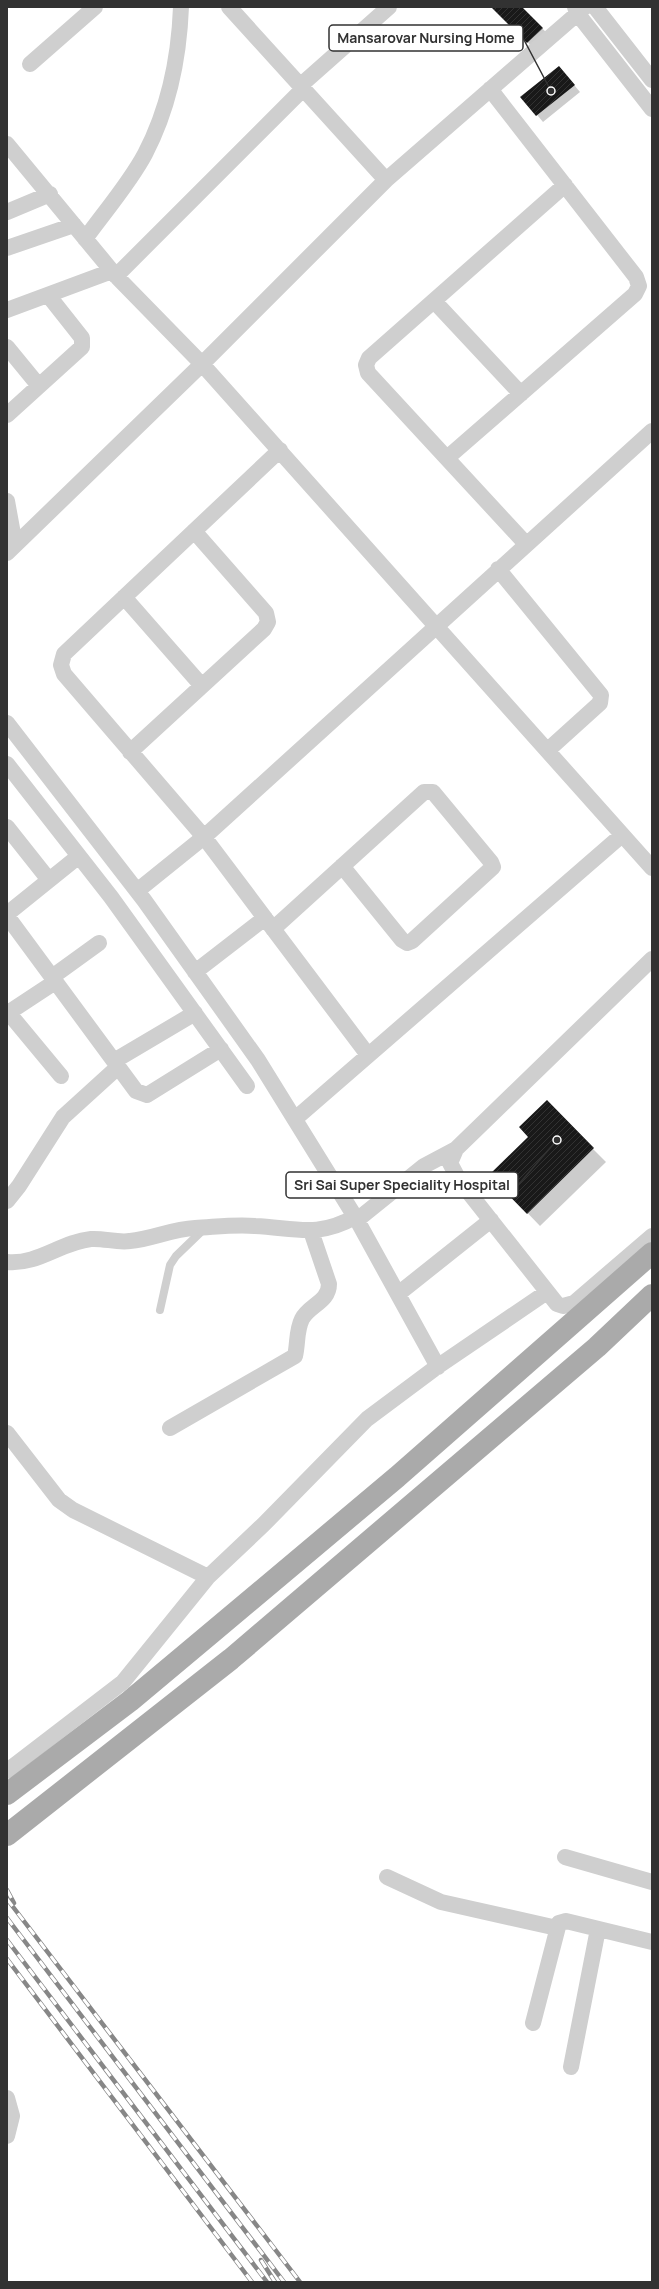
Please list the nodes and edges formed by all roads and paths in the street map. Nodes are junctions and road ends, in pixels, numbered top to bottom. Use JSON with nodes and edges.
{"nodes":[{"id":1,"x":95,"y":7,"type":"edge"},
{"id":2,"x":181,"y":7,"type":"edge"},
{"id":3,"x":229,"y":7,"type":"edge"},
{"id":4,"x":389,"y":7,"type":"edge"},
{"id":5,"x":595,"y":7,"type":"edge"},
{"id":6,"x":579,"y":9,"type":"edge"},
{"id":7,"x":30,"y":64,"type":"dead end"},
{"id":8,"x":652,"y":80,"type":"edge"},
{"id":9,"x":303,"y":87,"type":"junction"},
{"id":10,"x":490,"y":89,"type":"junction"},
{"id":11,"x":652,"y":109,"type":"edge"},
{"id":12,"x":7,"y":144,"type":"edge"},
{"id":13,"x":386,"y":180,"type":"junction"},
{"id":14,"x":565,"y":185,"type":"junction"},
{"id":15,"x":54,"y":200,"type":"junction"},
{"id":16,"x":7,"y":212,"type":"edge"},
{"id":17,"x":72,"y":222,"type":"junction"},
{"id":18,"x":85,"y":239,"type":"junction"},
{"id":19,"x":7,"y":248,"type":"edge"},
{"id":20,"x":114,"y":273,"type":"junction"},
{"id":21,"x":48,"y":295,"type":"junction"},
{"id":22,"x":434,"y":301,"type":"junction"},
{"id":23,"x":7,"y":310,"type":"edge"},
{"id":24,"x":7,"y":347,"type":"edge"},
{"id":25,"x":202,"y":364,"type":"junction"},
{"id":26,"x":39,"y":386,"type":"junction"},
{"id":27,"x":520,"y":394,"type":"junction"},
{"id":28,"x":7,"y":415,"type":"edge"},
{"id":29,"x":652,"y":432,"type":"edge"},
{"id":30,"x":280,"y":450,"type":"junction"},
{"id":31,"x":447,"y":458,"type":"junction"},
{"id":32,"x":7,"y":501,"type":"edge"},
{"id":33,"x":194,"y":531,"type":"junction"},
{"id":34,"x":526,"y":544,"type":"junction"},
{"id":35,"x":11,"y":549,"type":"edge"},
{"id":36,"x":498,"y":569,"type":"junction"},
{"id":37,"x":124,"y":597,"type":"junction"},
{"id":38,"x":437,"y":624,"type":"junction"},
{"id":39,"x":202,"y":686,"type":"junction"},
{"id":40,"x":7,"y":723,"type":"edge"},
{"id":41,"x":548,"y":750,"type":"junction"},
{"id":42,"x":130,"y":752,"type":"junction"},
{"id":43,"x":7,"y":764,"type":"edge"},
{"id":44,"x":7,"y":828,"type":"edge"},
{"id":45,"x":622,"y":834,"type":"junction"},
{"id":46,"x":204,"y":837,"type":"junction"},
{"id":47,"x":79,"y":856,"type":"junction"},
{"id":48,"x":342,"y":866,"type":"junction"},
{"id":49,"x":652,"y":868,"type":"edge"},
{"id":50,"x":49,"y":880,"type":"junction"},
{"id":51,"x":135,"y":904,"type":"junction"},
{"id":52,"x":7,"y":915,"type":"edge"},
{"id":53,"x":269,"y":924,"type":"junction"},
{"id":54,"x":99,"y":943,"type":"dead end"},
{"id":55,"x":652,"y":959,"type":"edge"},
{"id":56,"x":195,"y":972,"type":"junction"},
{"id":57,"x":54,"y":980,"type":"junction"},
{"id":58,"x":8,"y":1012,"type":"edge"},
{"id":59,"x":195,"y":1013,"type":"junction"},
{"id":60,"x":221,"y":1049,"type":"junction"},
{"id":61,"x":368,"y":1055,"type":"junction"},
{"id":62,"x":116,"y":1064,"type":"junction"},
{"id":63,"x":61,"y":1076,"type":"dead end"},
{"id":64,"x":247,"y":1086,"type":"dead end"},
{"id":65,"x":295,"y":1119,"type":"junction"},
{"id":66,"x":456,"y":1149,"type":"junction"},
{"id":67,"x":7,"y":1201,"type":"edge"},
{"id":68,"x":491,"y":1220,"type":"junction"},
{"id":69,"x":350,"y":1221,"type":"junction"},
{"id":70,"x":206,"y":1227,"type":"junction"},
{"id":71,"x":311,"y":1231,"type":"junction"},
{"id":72,"x":652,"y":1236,"type":"edge"},
{"id":73,"x":652,"y":1253,"type":"edge"},
{"id":74,"x":7,"y":1262,"type":"edge"},
{"id":75,"x":547,"y":1292,"type":"junction"},
{"id":76,"x":398,"y":1294,"type":"junction"},
{"id":77,"x":652,"y":1295,"type":"edge"},
{"id":78,"x":160,"y":1310,"type":"dead end"},
{"id":79,"x":438,"y":1367,"type":"junction"},
{"id":80,"x":170,"y":1428,"type":"dead end"},
{"id":81,"x":7,"y":1433,"type":"edge"},
{"id":82,"x":208,"y":1577,"type":"junction"},
{"id":83,"x":7,"y":1771,"type":"edge"},
{"id":84,"x":7,"y":1794,"type":"edge"},
{"id":85,"x":7,"y":1835,"type":"edge"},
{"id":86,"x":565,"y":1857,"type":"dead end"},
{"id":87,"x":387,"y":1877,"type":"dead end"},
{"id":88,"x":652,"y":1882,"type":"edge"},
{"id":89,"x":556,"y":1928,"type":"junction"},
{"id":90,"x":598,"y":1929,"type":"junction"},
{"id":91,"x":652,"y":1942,"type":"edge"},
{"id":92,"x":533,"y":2023,"type":"dead end"},
{"id":93,"x":571,"y":2067,"type":"dead end"},
{"id":94,"x":7,"y":2098,"type":"edge"},
{"id":95,"x":7,"y":2136,"type":"edge"}],
"edges":[{"from":1,"to":7,"type":"street"},
{"from":2,"to":18,"type":"street"},
{"from":3,"to":9,"type":"street"},
{"from":4,"to":9,"type":"street"},
{"from":5,"to":8,"type":"street"},
{"from":6,"to":10,"type":"street"},
{"from":6,"to":11,"type":"street"},
{"from":9,"to":13,"type":"street"},
{"from":9,"to":20,"type":"street"},
{"from":10,"to":13,"type":"street"},
{"from":10,"to":14,"type":"street"},
{"from":12,"to":15,"type":"street"},
{"from":13,"to":25,"type":"street"},
{"from":14,"to":22,"type":"street"},
{"from":14,"to":27,"type":"street"},
{"from":15,"to":16,"type":"street"},
{"from":15,"to":17,"type":"street"},
{"from":17,"to":18,"type":"street"},
{"from":17,"to":19,"type":"street"},
{"from":18,"to":20,"type":"street"},
{"from":20,"to":21,"type":"street"},
{"from":20,"to":25,"type":"street"},
{"from":21,"to":23,"type":"street"},
{"from":21,"to":26,"type":"street"},
{"from":22,"to":27,"type":"street"},
{"from":22,"to":31,"type":"street"},
{"from":24,"to":26,"type":"street"},
{"from":25,"to":30,"type":"street"},
{"from":25,"to":35,"type":"street"},
{"from":26,"to":28,"type":"street"},
{"from":27,"to":31,"type":"street"},
{"from":29,"to":34,"type":"street"},
{"from":30,"to":33,"type":"street"},
{"from":30,"to":38,"type":"street"},
{"from":31,"to":34,"type":"street"},
{"from":32,"to":35,"type":"street"},
{"from":33,"to":37,"type":"street"},
{"from":33,"to":39,"type":"street"},
{"from":34,"to":36,"type":"street"},
{"from":36,"to":38,"type":"street"},
{"from":36,"to":41,"type":"street"},
{"from":37,"to":39,"type":"street"},
{"from":37,"to":42,"type":"street"},
{"from":38,"to":41,"type":"street"},
{"from":38,"to":46,"type":"street"},
{"from":39,"to":42,"type":"street"},
{"from":40,"to":51,"type":"street"},
{"from":41,"to":45,"type":"street"},
{"from":42,"to":46,"type":"street"},
{"from":43,"to":47,"type":"street"},
{"from":44,"to":50,"type":"street"},
{"from":45,"to":49,"type":"street"},
{"from":45,"to":61,"type":"street"},
{"from":46,"to":51,"type":"street"},
{"from":46,"to":53,"type":"street"},
{"from":47,"to":50,"type":"street"},
{"from":47,"to":51,"type":"street"},
{"from":48,"to":48,"type":"street"},
{"from":48,"to":53,"type":"street"},
{"from":50,"to":52,"type":"street"},
{"from":51,"to":56,"type":"street"},
{"from":51,"to":59,"type":"street"},
{"from":52,"to":57,"type":"street"},
{"from":53,"to":56,"type":"street"},
{"from":53,"to":61,"type":"street"},
{"from":54,"to":57,"type":"street"},
{"from":55,"to":66,"type":"street"},
{"from":56,"to":65,"type":"street"},
{"from":57,"to":58,"type":"street"},
{"from":57,"to":62,"type":"street"},
{"from":58,"to":63,"type":"street"},
{"from":59,"to":60,"type":"street"},
{"from":59,"to":62,"type":"street"},
{"from":60,"to":62,"type":"street"},
{"from":60,"to":64,"type":"street"},
{"from":61,"to":65,"type":"street"},
{"from":62,"to":67,"type":"street"},
{"from":65,"to":69,"type":"street"},
{"from":66,"to":68,"type":"street"},
{"from":66,"to":69,"type":"street"},
{"from":68,"to":75,"type":"street"},
{"from":68,"to":76,"type":"street"},
{"from":69,"to":71,"type":"street"},
{"from":69,"to":76,"type":"street"},
{"from":70,"to":71,"type":"street"},
{"from":70,"to":74,"type":"street"},
{"from":70,"to":78,"type":"lane"},
{"from":71,"to":80,"type":"street"},
{"from":72,"to":75,"type":"street"},
{"from":73,"to":84,"type":"main road"},
{"from":75,"to":79,"type":"street"},
{"from":76,"to":79,"type":"street"},
{"from":77,"to":85,"type":"main road"},
{"from":79,"to":82,"type":"street"},
{"from":81,"to":82,"type":"street"},
{"from":82,"to":83,"type":"street"},
{"from":86,"to":88,"type":"street"},
{"from":87,"to":89,"type":"street"},
{"from":89,"to":90,"type":"street"},
{"from":89,"to":92,"type":"street"},
{"from":90,"to":91,"type":"street"},
{"from":90,"to":93,"type":"street"},
{"from":94,"to":95,"type":"street"}]}
